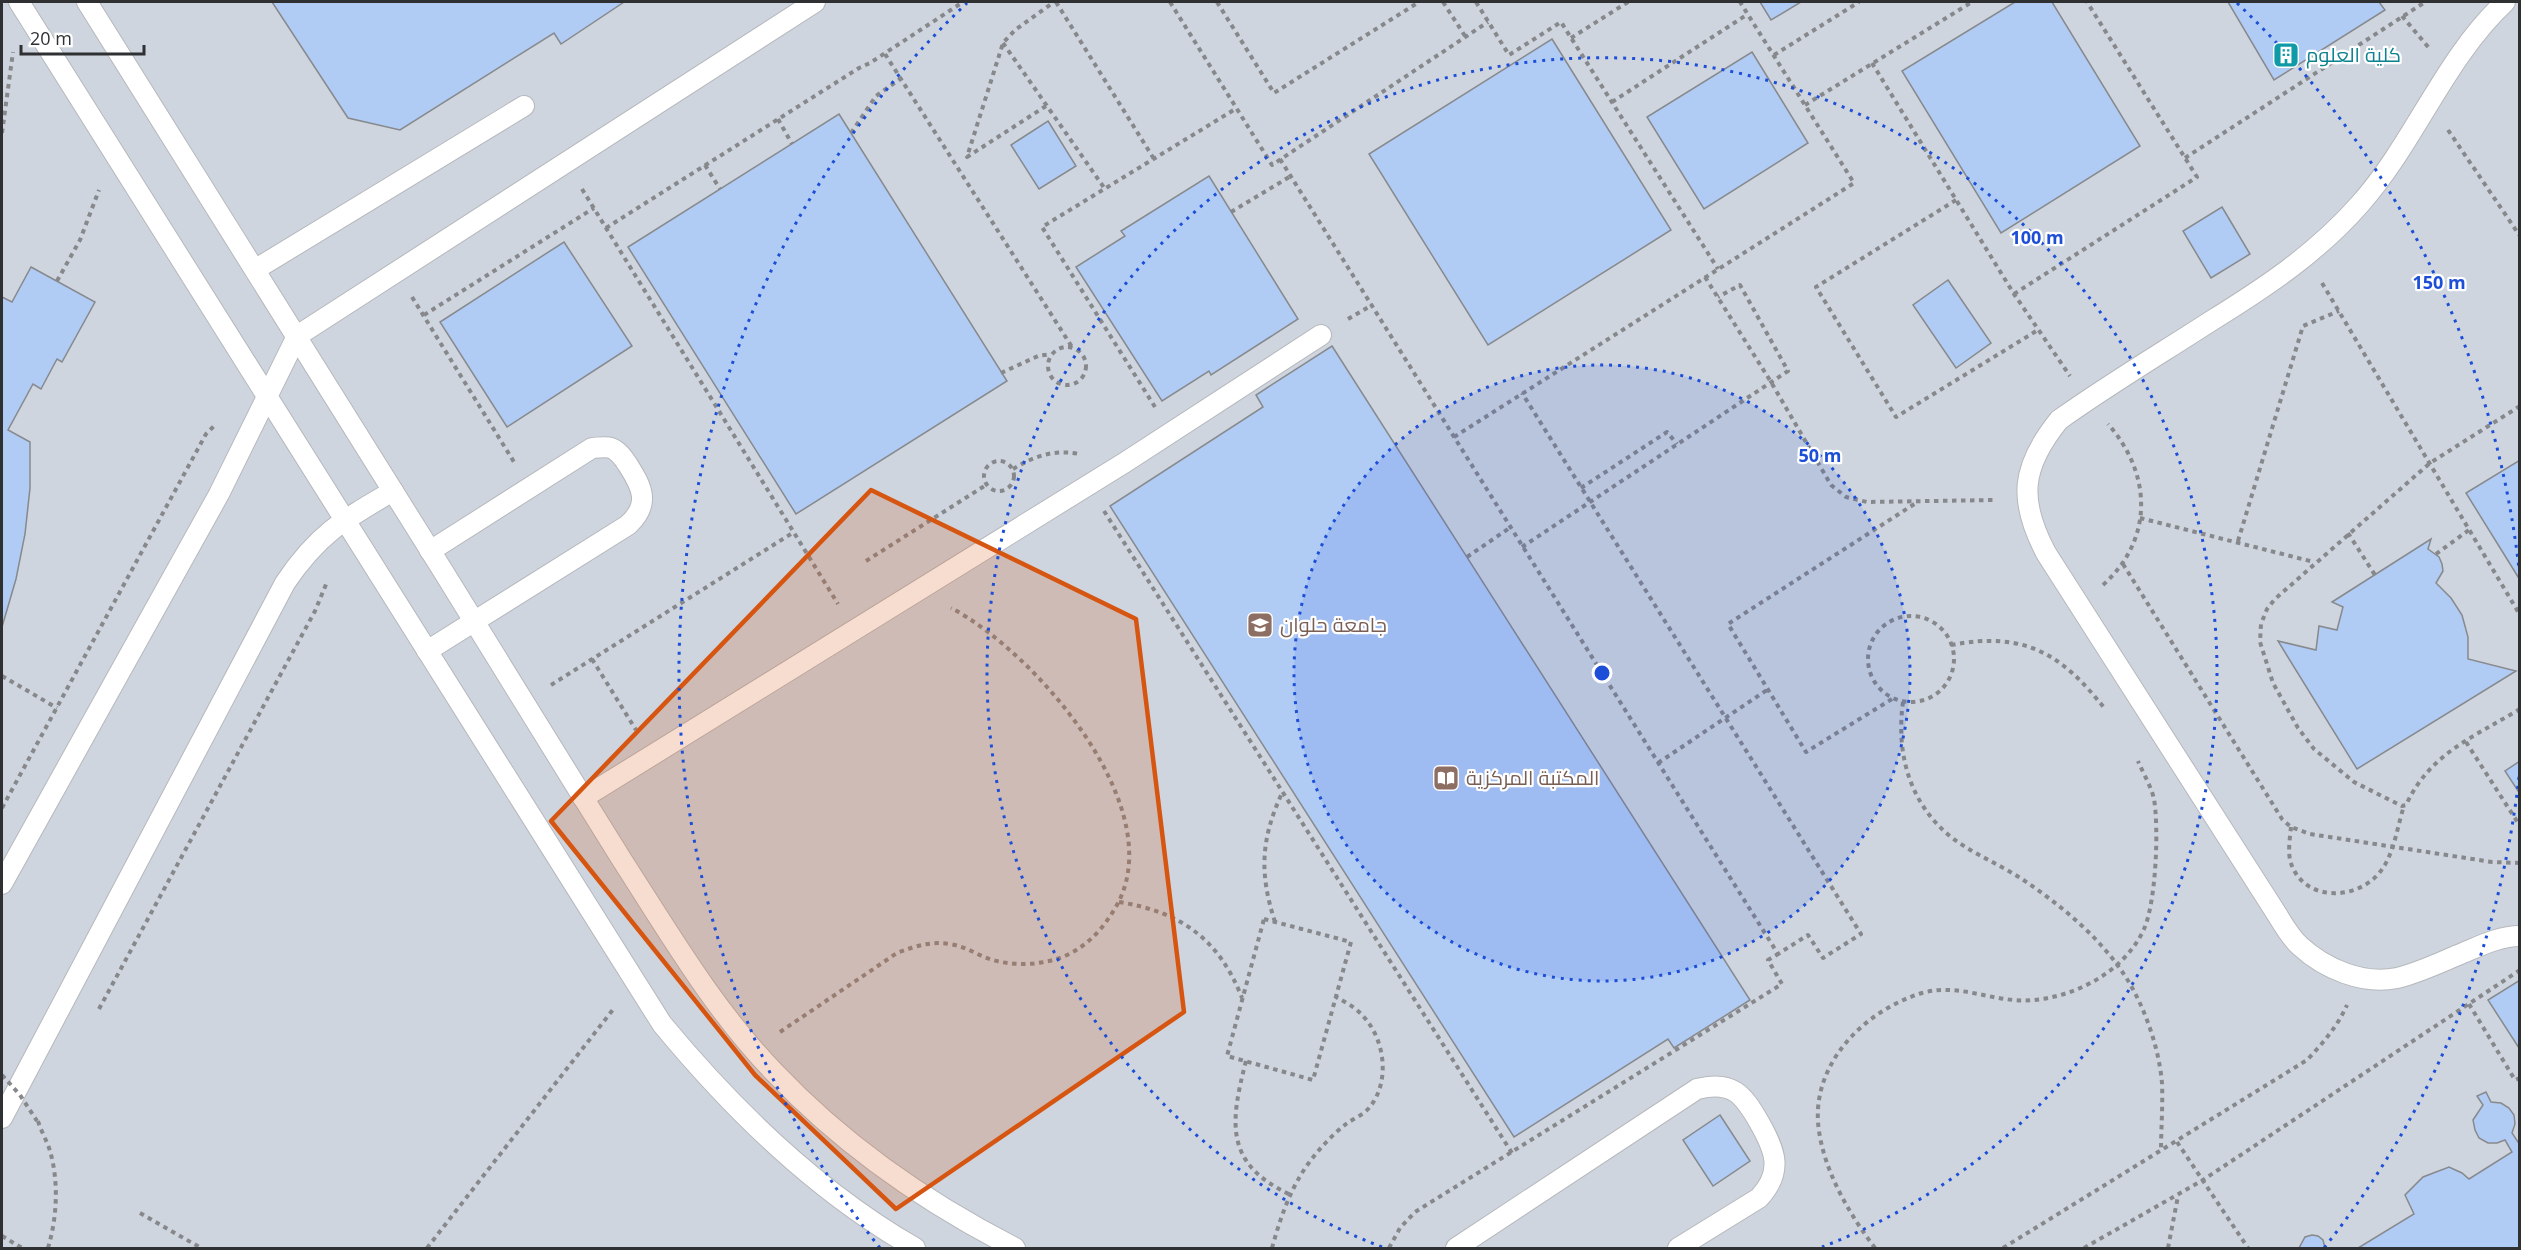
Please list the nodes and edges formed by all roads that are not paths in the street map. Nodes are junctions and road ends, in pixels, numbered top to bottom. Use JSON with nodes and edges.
{"nodes":[{"id":1,"x":87,"y":2,"type":"edge"},
{"id":2,"x":815,"y":2,"type":"edge"},
{"id":3,"x":2505,"y":2,"type":"edge"},
{"id":4,"x":20,"y":3,"type":"edge"},
{"id":5,"x":524,"y":106,"type":"dead end"},
{"id":6,"x":256,"y":269,"type":"junction"},
{"id":7,"x":1321,"y":335,"type":"dead end"},
{"id":8,"x":297,"y":336,"type":"junction"},
{"id":9,"x":268,"y":397,"type":"junction"},
{"id":10,"x":393,"y":491,"type":"junction"},
{"id":11,"x":344,"y":519,"type":"junction"},
{"id":12,"x":430,"y":551,"type":"junction"},
{"id":13,"x":474,"y":621,"type":"junction"},
{"id":14,"x":427,"y":651,"type":"junction"},
{"id":15,"x":583,"y":798,"type":"junction"},
{"id":16,"x":2,"y":884,"type":"edge"},
{"id":17,"x":2520,"y":936,"type":"edge"},
{"id":18,"x":2,"y":1118,"type":"edge"},
{"id":19,"x":915,"y":1248,"type":"edge"},
{"id":20,"x":1015,"y":1248,"type":"edge"},
{"id":21,"x":1456,"y":1248,"type":"edge"},
{"id":22,"x":1678,"y":1248,"type":"edge"}],
"edges":[{"from":1,"to":6,"type":"lane"},
{"from":2,"to":8,"type":"lane"},
{"from":3,"to":17,"type":"lane"},
{"from":4,"to":9,"type":"lane"},
{"from":5,"to":6,"type":"lane"},
{"from":6,"to":8,"type":"lane"},
{"from":7,"to":15,"type":"lane"},
{"from":8,"to":9,"type":"lane"},
{"from":8,"to":10,"type":"lane"},
{"from":9,"to":11,"type":"lane"},
{"from":9,"to":16,"type":"lane"},
{"from":10,"to":11,"type":"lane"},
{"from":10,"to":12,"type":"lane"},
{"from":11,"to":14,"type":"lane"},
{"from":11,"to":18,"type":"lane"},
{"from":12,"to":13,"type":"lane"},
{"from":12,"to":13,"type":"lane"},
{"from":13,"to":14,"type":"lane"},
{"from":13,"to":15,"type":"lane"},
{"from":14,"to":19,"type":"lane"},
{"from":15,"to":20,"type":"lane"},
{"from":21,"to":22,"type":"lane"}]}
